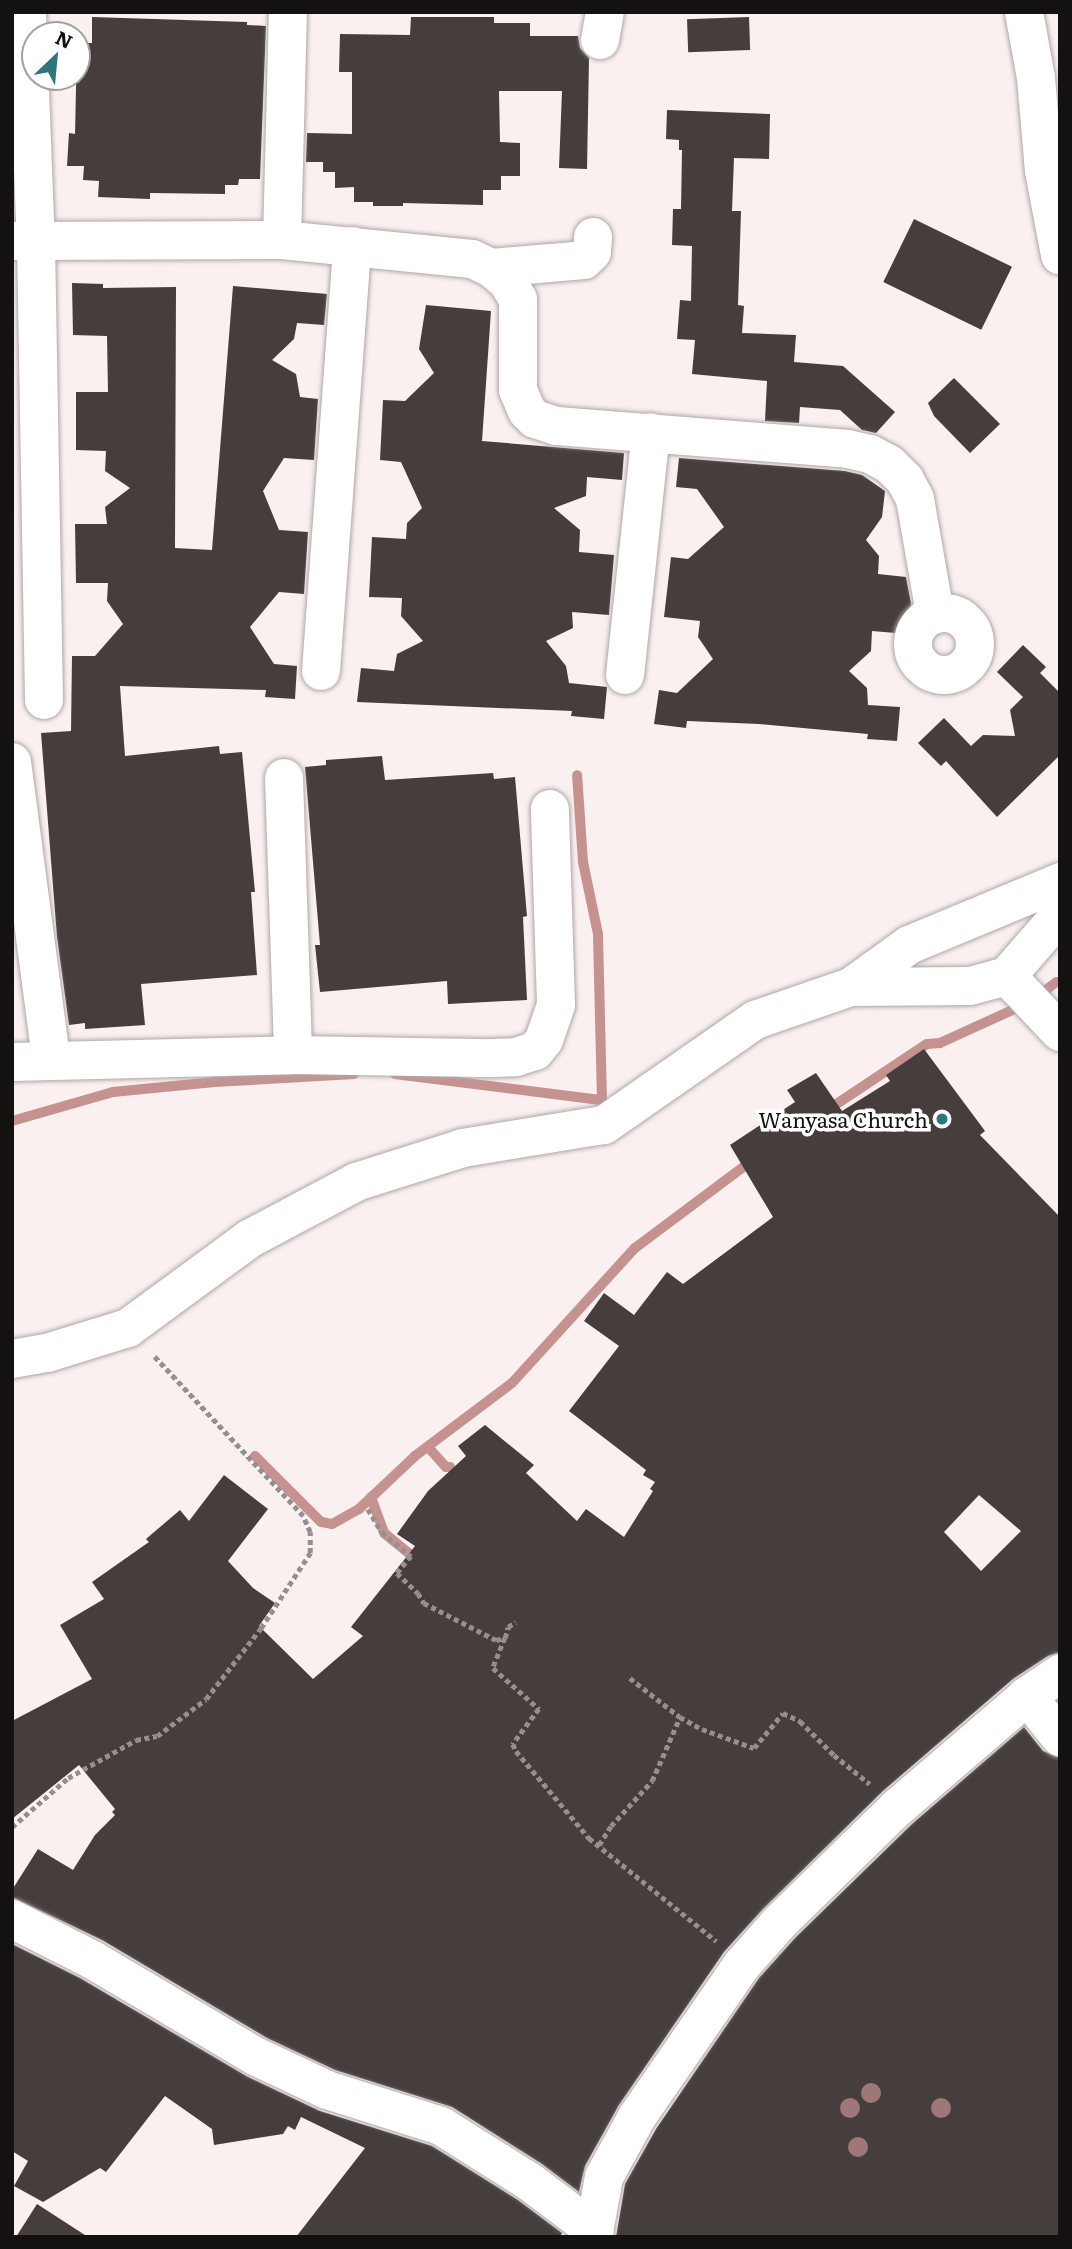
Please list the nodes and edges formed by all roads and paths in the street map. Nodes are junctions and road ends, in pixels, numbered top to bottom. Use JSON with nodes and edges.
{"nodes":[{"id":1,"x":27,"y":12,"type":"edge"},
{"id":2,"x":288,"y":12,"type":"edge"},
{"id":3,"x":1024,"y":12,"type":"edge"},
{"id":4,"x":1052,"y":160,"type":"edge"},
{"id":5,"x":593,"y":237,"type":"dead end"},
{"id":6,"x":282,"y":240,"type":"junction"},
{"id":7,"x":24,"y":241,"type":"edge"},
{"id":8,"x":352,"y":246,"type":"junction"},
{"id":9,"x":1060,"y":255,"type":"edge"},
{"id":10,"x":491,"y":268,"type":"junction"},
{"id":11,"x":650,"y":432,"type":"junction"},
{"id":12,"x":935,"y":614,"type":"dead end"},
{"id":13,"x":321,"y":671,"type":"dead end"},
{"id":14,"x":625,"y":675,"type":"dead end"},
{"id":15,"x":44,"y":700,"type":"dead end"},
{"id":16,"x":12,"y":762,"type":"edge"},
{"id":17,"x":284,"y":778,"type":"dead end"},
{"id":18,"x":550,"y":809,"type":"dead end"},
{"id":19,"x":1060,"y":882,"type":"edge"},
{"id":20,"x":1060,"y":915,"type":"edge"},
{"id":21,"x":1007,"y":976,"type":"junction"},
{"id":22,"x":851,"y":987,"type":"junction"},
{"id":23,"x":1060,"y":1032,"type":"edge"},
{"id":24,"x":293,"y":1055,"type":"junction"},
{"id":25,"x":51,"y":1059,"type":"junction"},
{"id":26,"x":12,"y":1062,"type":"edge"},
{"id":27,"x":128,"y":1328,"type":"junction"},
{"id":28,"x":12,"y":1359,"type":"edge"},
{"id":29,"x":368,"y":1509,"type":"dead end"},
{"id":30,"x":516,"y":1622,"type":"dead end"},
{"id":31,"x":505,"y":1638,"type":"junction"},
{"id":32,"x":1060,"y":1674,"type":"edge"},
{"id":33,"x":630,"y":1678,"type":"dead end"},
{"id":34,"x":1027,"y":1696,"type":"junction"},
{"id":35,"x":680,"y":1717,"type":"junction"},
{"id":36,"x":1060,"y":1737,"type":"edge"},
{"id":37,"x":897,"y":1808,"type":"junction"},
{"id":38,"x":12,"y":1827,"type":"edge"},
{"id":39,"x":599,"y":1844,"type":"junction"},
{"id":40,"x":12,"y":1919,"type":"edge"},
{"id":41,"x":742,"y":1965,"type":"junction"},
{"id":42,"x":594,"y":2234,"type":"edge"}],
"edges":[{"from":1,"to":7,"type":"street"},
{"from":2,"to":6,"type":"street"},
{"from":3,"to":4,"type":"street"},
{"from":4,"to":9,"type":"street"},
{"from":5,"to":10,"type":"street"},
{"from":6,"to":7,"type":"street"},
{"from":6,"to":8,"type":"street"},
{"from":7,"to":15,"type":"street"},
{"from":8,"to":10,"type":"street"},
{"from":8,"to":13,"type":"street"},
{"from":10,"to":11,"type":"street"},
{"from":11,"to":12,"type":"street"},
{"from":11,"to":14,"type":"street"},
{"from":16,"to":25,"type":"street"},
{"from":17,"to":24,"type":"street"},
{"from":18,"to":24,"type":"street"},
{"from":19,"to":22,"type":"street"},
{"from":20,"to":21,"type":"street"},
{"from":21,"to":22,"type":"street"},
{"from":21,"to":23,"type":"street"},
{"from":22,"to":27,"type":"street"},
{"from":24,"to":25,"type":"street"},
{"from":25,"to":26,"type":"street"},
{"from":27,"to":28,"type":"street"},
{"from":27,"to":38,"type":"path"},
{"from":29,"to":31,"type":"path"},
{"from":30,"to":31,"type":"path"},
{"from":31,"to":39,"type":"path"},
{"from":32,"to":34,"type":"street"},
{"from":33,"to":35,"type":"path"},
{"from":34,"to":36,"type":"street"},
{"from":34,"to":37,"type":"street"},
{"from":35,"to":37,"type":"path"},
{"from":35,"to":39,"type":"path"},
{"from":37,"to":41,"type":"street"},
{"from":39,"to":41,"type":"path"},
{"from":40,"to":42,"type":"street"},
{"from":41,"to":42,"type":"street"}]}
